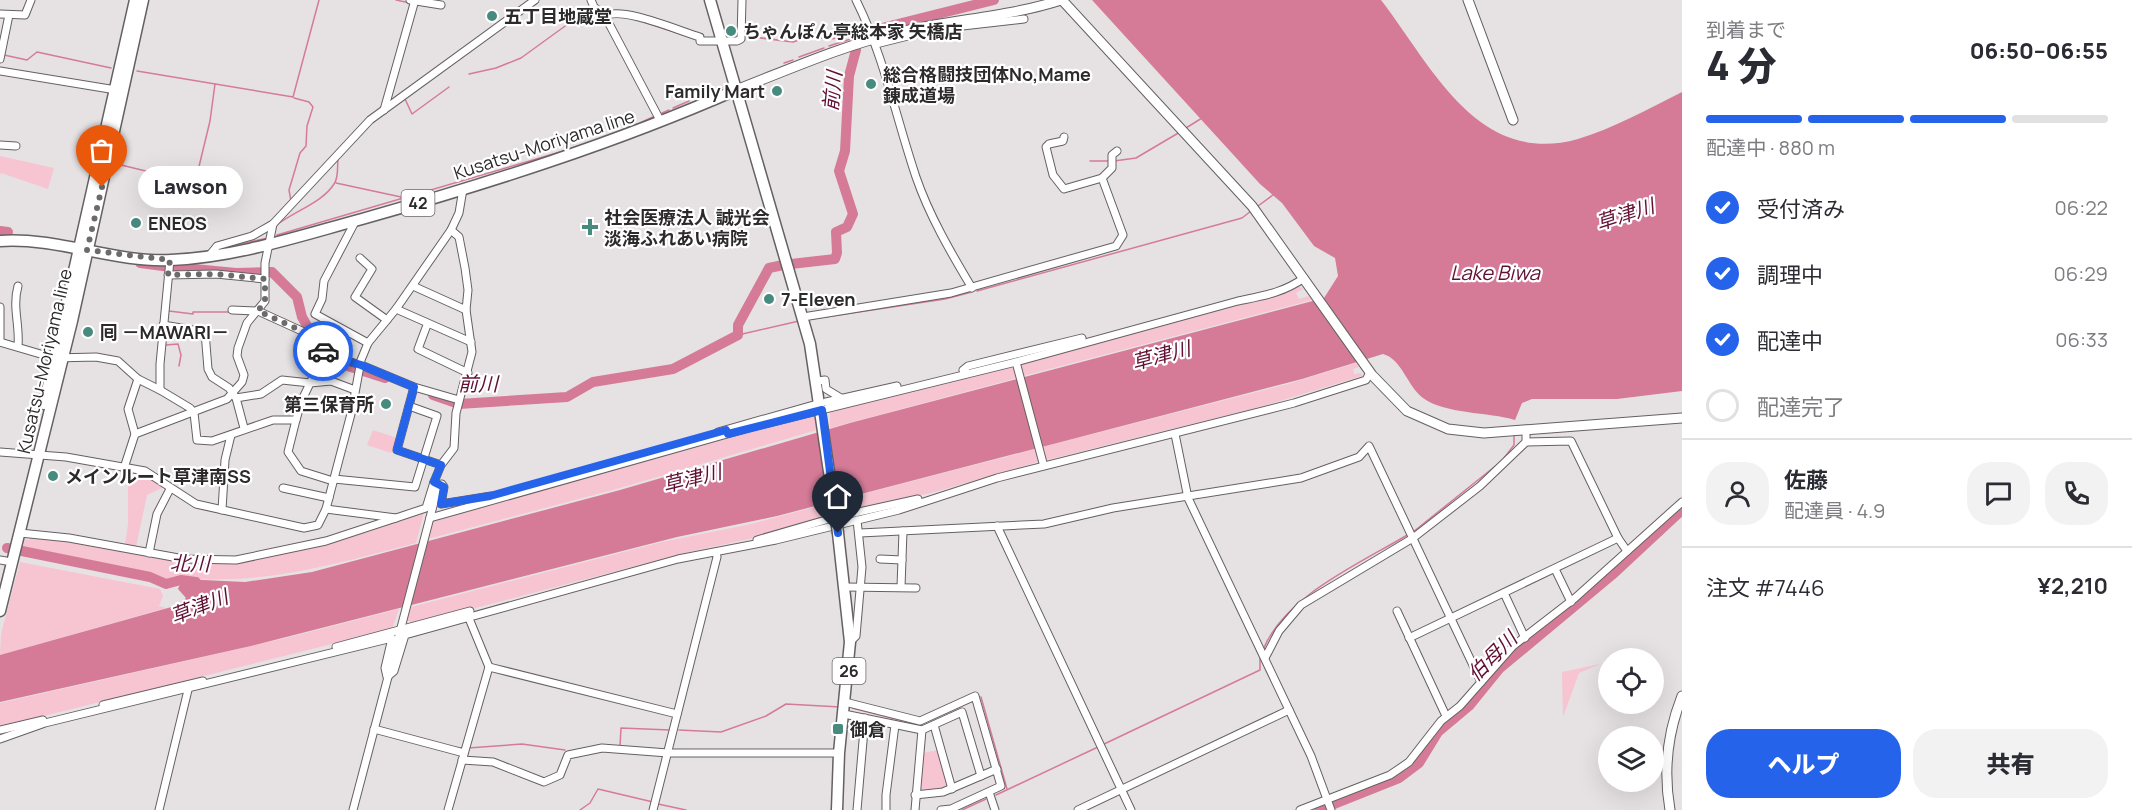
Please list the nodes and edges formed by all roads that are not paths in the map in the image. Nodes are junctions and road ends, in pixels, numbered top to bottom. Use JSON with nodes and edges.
{"nodes":[{"id":1,"x":31,"y":0,"type":"edge"},
{"id":2,"x":135,"y":0,"type":"edge"},
{"id":3,"x":143,"y":0,"type":"edge"},
{"id":4,"x":413,"y":0,"type":"edge"},
{"id":5,"x":536,"y":0,"type":"edge"},
{"id":6,"x":591,"y":0,"type":"edge"},
{"id":7,"x":710,"y":0,"type":"edge"},
{"id":8,"x":742,"y":0,"type":"edge"},
{"id":9,"x":856,"y":0,"type":"edge"},
{"id":10,"x":1062,"y":0,"type":"edge"},
{"id":11,"x":1468,"y":0,"type":"edge"},
{"id":12,"x":441,"y":5,"type":"dead end"},
{"id":13,"x":0,"y":14,"type":"edge"},
{"id":14,"x":9,"y":15,"type":"junction"},
{"id":15,"x":605,"y":16,"type":"junction"},
{"id":16,"x":1024,"y":19,"type":"dead end"},
{"id":17,"x":872,"y":39,"type":"junction"},
{"id":18,"x":722,"y":42,"type":"junction"},
{"id":19,"x":0,"y":59,"type":"edge"},
{"id":20,"x":0,"y":71,"type":"edge"},
{"id":21,"x":116,"y":90,"type":"junction"},
{"id":22,"x":736,"y":90,"type":"junction"},
{"id":23,"x":384,"y":110,"type":"junction"},
{"id":24,"x":1513,"y":120,"type":"dead end"},
{"id":25,"x":661,"y":122,"type":"junction"},
{"id":26,"x":1065,"y":138,"type":"dead end"},
{"id":27,"x":0,"y":145,"type":"edge"},
{"id":28,"x":16,"y":146,"type":"dead end"},
{"id":29,"x":1117,"y":151,"type":"dead end"},
{"id":30,"x":1102,"y":178,"type":"junction"},
{"id":31,"x":463,"y":189,"type":"junction"},
{"id":32,"x":356,"y":220,"type":"junction"},
{"id":33,"x":273,"y":224,"type":"junction"},
{"id":34,"x":451,"y":230,"type":"junction"},
{"id":35,"x":1,"y":240,"type":"edge"},
{"id":36,"x":270,"y":245,"type":"junction"},
{"id":37,"x":83,"y":249,"type":"junction"},
{"id":38,"x":209,"y":256,"type":"junction"},
{"id":39,"x":360,"y":258,"type":"dead end"},
{"id":40,"x":170,"y":260,"type":"junction"},
{"id":41,"x":168,"y":275,"type":"junction"},
{"id":42,"x":1304,"y":278,"type":"junction"},
{"id":43,"x":265,"y":279,"type":"junction"},
{"id":44,"x":18,"y":286,"type":"dead end"},
{"id":45,"x":413,"y":286,"type":"junction"},
{"id":46,"x":972,"y":288,"type":"junction"},
{"id":47,"x":0,"y":307,"type":"edge"},
{"id":48,"x":396,"y":309,"type":"junction"},
{"id":49,"x":232,"y":310,"type":"dead end"},
{"id":50,"x":466,"y":310,"type":"junction"},
{"id":51,"x":258,"y":311,"type":"junction"},
{"id":52,"x":803,"y":317,"type":"junction"},
{"id":53,"x":325,"y":320,"type":"junction"},
{"id":54,"x":387,"y":320,"type":"junction"},
{"id":55,"x":163,"y":325,"type":"junction"},
{"id":56,"x":428,"y":325,"type":"junction"},
{"id":57,"x":1144,"y":325,"type":"junction"},
{"id":58,"x":318,"y":335,"type":"junction"},
{"id":59,"x":0,"y":342,"type":"edge"},
{"id":60,"x":471,"y":342,"type":"junction"},
{"id":61,"x":368,"y":343,"type":"junction"},
{"id":62,"x":18,"y":346,"type":"junction"},
{"id":63,"x":323,"y":355,"type":"junction"},
{"id":64,"x":58,"y":358,"type":"junction"},
{"id":65,"x":1017,"y":365,"type":"junction"},
{"id":66,"x":360,"y":368,"type":"junction"},
{"id":67,"x":964,"y":372,"type":"junction"},
{"id":68,"x":468,"y":373,"type":"junction"},
{"id":69,"x":1369,"y":373,"type":"junction"},
{"id":70,"x":138,"y":379,"type":"junction"},
{"id":71,"x":817,"y":381,"type":"junction"},
{"id":72,"x":310,"y":383,"type":"junction"},
{"id":73,"x":414,"y":387,"type":"junction"},
{"id":74,"x":160,"y":390,"type":"junction"},
{"id":75,"x":355,"y":390,"type":"junction"},
{"id":76,"x":234,"y":395,"type":"junction"},
{"id":77,"x":841,"y":398,"type":"junction"},
{"id":78,"x":459,"y":400,"type":"junction"},
{"id":79,"x":409,"y":406,"type":"junction"},
{"id":80,"x":822,"y":408,"type":"junction"},
{"id":81,"x":194,"y":413,"type":"junction"},
{"id":82,"x":1682,"y":418,"type":"edge"},
{"id":83,"x":296,"y":420,"type":"junction"},
{"id":84,"x":244,"y":428,"type":"junction"},
{"id":85,"x":1518,"y":430,"type":"junction"},
{"id":86,"x":135,"y":434,"type":"junction"},
{"id":87,"x":1176,"y":434,"type":"junction"},
{"id":88,"x":231,"y":435,"type":"junction"},
{"id":89,"x":1165,"y":436,"type":"junction"},
{"id":90,"x":1145,"y":439,"type":"junction"},
{"id":91,"x":694,"y":442,"type":"junction"},
{"id":92,"x":1526,"y":442,"type":"junction"},
{"id":93,"x":0,"y":452,"type":"edge"},
{"id":94,"x":36,"y":454,"type":"junction"},
{"id":95,"x":424,"y":458,"type":"junction"},
{"id":96,"x":1042,"y":459,"type":"junction"},
{"id":97,"x":441,"y":465,"type":"junction"},
{"id":98,"x":124,"y":468,"type":"junction"},
{"id":99,"x":334,"y":480,"type":"junction"},
{"id":100,"x":435,"y":483,"type":"junction"},
{"id":101,"x":283,"y":488,"type":"dead end"},
{"id":102,"x":170,"y":489,"type":"junction"},
{"id":103,"x":948,"y":495,"type":"junction"},
{"id":104,"x":329,"y":498,"type":"junction"},
{"id":105,"x":1188,"y":498,"type":"junction"},
{"id":106,"x":915,"y":502,"type":"junction"},
{"id":107,"x":1682,"y":502,"type":"edge"},
{"id":108,"x":326,"y":509,"type":"junction"},
{"id":109,"x":222,"y":510,"type":"junction"},
{"id":110,"x":396,"y":518,"type":"junction"},
{"id":111,"x":430,"y":518,"type":"junction"},
{"id":112,"x":834,"y":519,"type":"junction"},
{"id":113,"x":857,"y":520,"type":"junction"},
{"id":114,"x":997,"y":526,"type":"junction"},
{"id":115,"x":19,"y":529,"type":"junction"},
{"id":116,"x":903,"y":531,"type":"junction"},
{"id":117,"x":860,"y":533,"type":"junction"},
{"id":118,"x":1412,"y":535,"type":"junction"},
{"id":119,"x":1618,"y":538,"type":"junction"},
{"id":120,"x":764,"y":543,"type":"junction"},
{"id":121,"x":1628,"y":551,"type":"junction"},
{"id":122,"x":716,"y":552,"type":"junction"},
{"id":123,"x":149,"y":553,"type":"junction"},
{"id":124,"x":880,"y":559,"type":"dead end"},
{"id":125,"x":902,"y":560,"type":"junction"},
{"id":126,"x":6,"y":561,"type":"edge"},
{"id":127,"x":1555,"y":569,"type":"junction"},
{"id":128,"x":0,"y":585,"type":"edge"},
{"id":129,"x":861,"y":586,"type":"junction"},
{"id":130,"x":846,"y":587,"type":"junction"},
{"id":131,"x":901,"y":587,"type":"junction"},
{"id":132,"x":916,"y":588,"type":"dead end"},
{"id":133,"x":1504,"y":593,"type":"junction"},
{"id":134,"x":1571,"y":602,"type":"junction"},
{"id":135,"x":0,"y":611,"type":"edge"},
{"id":136,"x":1397,"y":611,"type":"dead end"},
{"id":137,"x":468,"y":616,"type":"junction"},
{"id":138,"x":1452,"y":618,"type":"junction"},
{"id":139,"x":399,"y":632,"type":"junction"},
{"id":140,"x":1409,"y":638,"type":"junction"},
{"id":141,"x":1525,"y":638,"type":"junction"},
{"id":142,"x":850,"y":642,"type":"junction"},
{"id":143,"x":337,"y":651,"type":"junction"},
{"id":144,"x":1263,"y":655,"type":"junction"},
{"id":145,"x":489,"y":667,"type":"junction"},
{"id":146,"x":387,"y":677,"type":"junction"},
{"id":147,"x":1482,"y":682,"type":"junction"},
{"id":148,"x":188,"y":690,"type":"junction"},
{"id":149,"x":1682,"y":696,"type":"edge"},
{"id":150,"x":845,"y":702,"type":"junction"},
{"id":151,"x":1289,"y":710,"type":"junction"},
{"id":152,"x":677,"y":714,"type":"junction"},
{"id":153,"x":844,"y":714,"type":"junction"},
{"id":154,"x":1446,"y":716,"type":"junction"},
{"id":155,"x":865,"y":718,"type":"junction"},
{"id":156,"x":45,"y":723,"type":"junction"},
{"id":157,"x":895,"y":724,"type":"junction"},
{"id":158,"x":934,"y":725,"type":"junction"},
{"id":159,"x":374,"y":729,"type":"junction"},
{"id":160,"x":922,"y":730,"type":"junction"},
{"id":161,"x":0,"y":731,"type":"edge"},
{"id":162,"x":0,"y":739,"type":"edge"},
{"id":163,"x":668,"y":753,"type":"junction"},
{"id":164,"x":839,"y":753,"type":"junction"},
{"id":165,"x":463,"y":756,"type":"junction"},
{"id":166,"x":997,"y":770,"type":"junction"},
{"id":167,"x":981,"y":776,"type":"junction"},
{"id":168,"x":952,"y":789,"type":"junction"},
{"id":169,"x":1121,"y":790,"type":"junction"},
{"id":170,"x":989,"y":792,"type":"junction"},
{"id":171,"x":915,"y":795,"type":"junction"},
{"id":172,"x":1326,"y":798,"type":"junction"},
{"id":173,"x":159,"y":810,"type":"edge"},
{"id":174,"x":353,"y":810,"type":"edge"},
{"id":175,"x":448,"y":810,"type":"edge"},
{"id":176,"x":653,"y":810,"type":"edge"},
{"id":177,"x":837,"y":810,"type":"edge"},
{"id":178,"x":857,"y":810,"type":"edge"},
{"id":179,"x":886,"y":810,"type":"edge"},
{"id":180,"x":915,"y":810,"type":"edge"},
{"id":181,"x":941,"y":810,"type":"edge"},
{"id":182,"x":995,"y":810,"type":"edge"},
{"id":183,"x":1078,"y":810,"type":"edge"},
{"id":184,"x":1131,"y":810,"type":"edge"},
{"id":185,"x":1300,"y":810,"type":"edge"},
{"id":186,"x":1331,"y":810,"type":"edge"},
{"id":187,"x":1670,"y":810,"type":"edge"}],
"edges":[{"from":1,"to":14,"type":"street"},
{"from":2,"to":21,"type":"main road"},
{"from":3,"to":37,"type":"main road"},
{"from":4,"to":12,"type":"street"},
{"from":4,"to":23,"type":"street"},
{"from":5,"to":23,"type":"street"},
{"from":6,"to":15,"type":"street"},
{"from":7,"to":18,"type":"main road","number":"26"},
{"from":8,"to":18,"type":"street"},
{"from":9,"to":17,"type":"street"},
{"from":10,"to":17,"type":"street"},
{"from":10,"to":42,"type":"street"},
{"from":11,"to":24,"type":"street"},
{"from":13,"to":14,"type":"street"},
{"from":14,"to":19,"type":"street"},
{"from":15,"to":18,"type":"street"},
{"from":15,"to":25,"type":"street"},
{"from":16,"to":17,"type":"street"},
{"from":17,"to":22,"type":"street"},
{"from":17,"to":46,"type":"street"},
{"from":18,"to":22,"type":"main road","number":"26"},
{"from":20,"to":21,"type":"street"},
{"from":21,"to":37,"type":"main road"},
{"from":22,"to":25,"type":"main road","name":"Kusatsu-Moriyama line","number":"42"},
{"from":22,"to":52,"type":"main road","number":"26"},
{"from":23,"to":33,"type":"street"},
{"from":25,"to":31,"type":"main road","name":"Kusatsu-Moriyama line","number":"42"},
{"from":26,"to":30,"type":"street"},
{"from":27,"to":28,"type":"street"},
{"from":29,"to":30,"type":"street"},
{"from":30,"to":46,"type":"street"},
{"from":31,"to":32,"type":"main road","name":"Kusatsu-Moriyama line","number":"42"},
{"from":31,"to":34,"type":"street"},
{"from":32,"to":36,"type":"main road","name":"Kusatsu-Moriyama line","number":"42"},
{"from":32,"to":53,"type":"street"},
{"from":33,"to":36,"type":"street"},
{"from":33,"to":38,"type":"street"},
{"from":34,"to":45,"type":"street"},
{"from":34,"to":50,"type":"street"},
{"from":35,"to":37,"type":"main road"},
{"from":36,"to":38,"type":"main road","name":"Kusatsu-Moriyama line","number":"42"},
{"from":36,"to":43,"type":"street"},
{"from":37,"to":40,"type":"main road","name":"Kusatsu-Moriyama line","number":"42"},
{"from":37,"to":64,"type":"main road","name":"Kusatsu-Moriyama line"},
{"from":38,"to":40,"type":"main road","name":"Kusatsu-Moriyama line","number":"42"},
{"from":39,"to":54,"type":"street"},
{"from":40,"to":41,"type":"street"},
{"from":41,"to":43,"type":"street"},
{"from":41,"to":55,"type":"street"},
{"from":42,"to":57,"type":"street"},
{"from":42,"to":69,"type":"street"},
{"from":43,"to":51,"type":"street"},
{"from":44,"to":62,"type":"street"},
{"from":45,"to":48,"type":"street"},
{"from":45,"to":50,"type":"street"},
{"from":46,"to":52,"type":"street"},
{"from":47,"to":59,"type":"street"},
{"from":48,"to":54,"type":"street"},
{"from":48,"to":56,"type":"street"},
{"from":49,"to":51,"type":"street"},
{"from":50,"to":60,"type":"street"},
{"from":51,"to":58,"type":"street"},
{"from":51,"to":76,"type":"street"},
{"from":52,"to":71,"type":"main road","number":"26"},
{"from":53,"to":58,"type":"street"},
{"from":53,"to":61,"type":"street"},
{"from":54,"to":61,"type":"street"},
{"from":55,"to":74,"type":"street"},
{"from":55,"to":76,"type":"street"},
{"from":56,"to":60,"type":"street"},
{"from":56,"to":68,"type":"street"},
{"from":57,"to":65,"type":"street"},
{"from":57,"to":67,"type":"street"},
{"from":58,"to":63,"type":"street"},
{"from":59,"to":62,"type":"street"},
{"from":60,"to":68,"type":"street"},
{"from":61,"to":66,"type":"street"},
{"from":62,"to":64,"type":"street"},
{"from":63,"to":66,"type":"street"},
{"from":63,"to":72,"type":"street"},
{"from":64,"to":70,"type":"street"},
{"from":64,"to":94,"type":"main road","name":"Kusatsu-Moriyama line"},
{"from":65,"to":67,"type":"street"},
{"from":65,"to":96,"type":"street"},
{"from":66,"to":73,"type":"street"},
{"from":66,"to":75,"type":"street"},
{"from":67,"to":77,"type":"street"},
{"from":67,"to":80,"type":"street"},
{"from":68,"to":78,"type":"street"},
{"from":69,"to":85,"type":"street"},
{"from":69,"to":87,"type":"street"},
{"from":69,"to":90,"type":"street"},
{"from":70,"to":74,"type":"street"},
{"from":70,"to":86,"type":"street"},
{"from":71,"to":77,"type":"street"},
{"from":71,"to":80,"type":"main road","number":"26"},
{"from":72,"to":75,"type":"street"},
{"from":72,"to":76,"type":"street"},
{"from":72,"to":83,"type":"street"},
{"from":73,"to":78,"type":"street"},
{"from":73,"to":79,"type":"street"},
{"from":74,"to":81,"type":"street"},
{"from":75,"to":99,"type":"street"},
{"from":76,"to":81,"type":"street"},
{"from":76,"to":84,"type":"street"},
{"from":77,"to":80,"type":"street"},
{"from":78,"to":97,"type":"street"},
{"from":79,"to":95,"type":"street"},
{"from":79,"to":95,"type":"street"},
{"from":80,"to":91,"type":"street"},
{"from":80,"to":112,"type":"main road","number":"26"},
{"from":81,"to":86,"type":"street"},
{"from":81,"to":88,"type":"street"},
{"from":82,"to":85,"type":"street"},
{"from":83,"to":84,"type":"street"},
{"from":83,"to":99,"type":"street"},
{"from":84,"to":88,"type":"street"},
{"from":85,"to":92,"type":"street"},
{"from":86,"to":98,"type":"street"},
{"from":87,"to":89,"type":"street"},
{"from":87,"to":105,"type":"street"},
{"from":88,"to":109,"type":"street"},
{"from":89,"to":90,"type":"street"},
{"from":89,"to":103,"type":"street"},
{"from":90,"to":96,"type":"street"},
{"from":90,"to":103,"type":"street"},
{"from":91,"to":100,"type":"street"},
{"from":91,"to":111,"type":"street"},
{"from":92,"to":118,"type":"street"},
{"from":92,"to":119,"type":"street"},
{"from":93,"to":94,"type":"street"},
{"from":94,"to":98,"type":"street"},
{"from":94,"to":115,"type":"main road","name":"Kusatsu-Moriyama line"},
{"from":95,"to":97,"type":"street"},
{"from":95,"to":99,"type":"street"},
{"from":96,"to":106,"type":"street"},
{"from":97,"to":100,"type":"street"},
{"from":98,"to":102,"type":"street"},
{"from":99,"to":104,"type":"street"},
{"from":100,"to":110,"type":"street"},
{"from":100,"to":111,"type":"street"},
{"from":101,"to":104,"type":"street"},
{"from":102,"to":109,"type":"street"},
{"from":102,"to":123,"type":"street"},
{"from":103,"to":106,"type":"street"},
{"from":104,"to":108,"type":"street"},
{"from":105,"to":114,"type":"street"},
{"from":105,"to":118,"type":"street"},
{"from":105,"to":144,"type":"street"},
{"from":106,"to":112,"type":"street"},
{"from":106,"to":113,"type":"street"},
{"from":107,"to":121,"type":"street"},
{"from":108,"to":109,"type":"street"},
{"from":108,"to":110,"type":"street"},
{"from":110,"to":123,"type":"street"},
{"from":111,"to":139,"type":"street"},
{"from":112,"to":120,"type":"street"},
{"from":112,"to":130,"type":"main road","number":"26","bridge":true},
{"from":112,"to":139,"type":"street"},
{"from":113,"to":117,"type":"street"},
{"from":113,"to":120,"type":"street"},
{"from":114,"to":116,"type":"street"},
{"from":114,"to":169,"type":"street"},
{"from":115,"to":123,"type":"street"},
{"from":115,"to":126,"type":"main road","name":"Kusatsu-Moriyama line"},
{"from":116,"to":117,"type":"street"},
{"from":116,"to":125,"type":"street"},
{"from":117,"to":129,"type":"street"},
{"from":118,"to":138,"type":"street"},
{"from":118,"to":144,"type":"street"},
{"from":119,"to":121,"type":"street"},
{"from":119,"to":127,"type":"street"},
{"from":120,"to":122,"type":"street"},
{"from":121,"to":134,"type":"street"},
{"from":122,"to":137,"type":"street"},
{"from":122,"to":152,"type":"street"},
{"from":124,"to":125,"type":"street"},
{"from":125,"to":131,"type":"street"},
{"from":126,"to":128,"type":"main road","name":"Kusatsu-Moriyama line"},
{"from":126,"to":135,"type":"main road","name":"Kusatsu-Moriyama line"},
{"from":127,"to":133,"type":"street"},
{"from":127,"to":134,"type":"street"},
{"from":129,"to":130,"type":"street"},
{"from":129,"to":131,"type":"street"},
{"from":129,"to":142,"type":"street"},
{"from":130,"to":142,"type":"main road","number":"26"},
{"from":131,"to":132,"type":"street"},
{"from":133,"to":138,"type":"street"},
{"from":133,"to":141,"type":"street"},
{"from":134,"to":141,"type":"street"},
{"from":136,"to":140,"type":"street"},
{"from":137,"to":139,"type":"street"},
{"from":137,"to":145,"type":"street"},
{"from":137,"to":146,"type":"street"},
{"from":138,"to":140,"type":"street"},
{"from":138,"to":147,"type":"street"},
{"from":139,"to":143,"type":"street"},
{"from":139,"to":146,"type":"street"},
{"from":139,"to":161,"type":"street"},
{"from":140,"to":154,"type":"street"},
{"from":141,"to":147,"type":"street"},
{"from":142,"to":150,"type":"main road","number":"26"},
{"from":143,"to":146,"type":"street"},
{"from":143,"to":148,"type":"street"},
{"from":144,"to":151,"type":"street"},
{"from":145,"to":152,"type":"street"},
{"from":145,"to":165,"type":"street"},
{"from":146,"to":159,"type":"street"},
{"from":147,"to":154,"type":"street"},
{"from":148,"to":156,"type":"street"},
{"from":148,"to":173,"type":"street"},
{"from":149,"to":187,"type":"street"},
{"from":150,"to":153,"type":"main road","number":"26"},
{"from":150,"to":166,"type":"street"},
{"from":151,"to":169,"type":"street"},
{"from":151,"to":172,"type":"street"},
{"from":152,"to":163,"type":"street"},
{"from":153,"to":155,"type":"street"},
{"from":153,"to":164,"type":"main road","number":"26"},
{"from":154,"to":172,"type":"street"},
{"from":155,"to":157,"type":"street"},
{"from":155,"to":178,"type":"street"},
{"from":156,"to":161,"type":"street"},
{"from":156,"to":162,"type":"street"},
{"from":157,"to":160,"type":"street"},
{"from":157,"to":179,"type":"street"},
{"from":158,"to":160,"type":"street"},
{"from":158,"to":167,"type":"street"},
{"from":158,"to":168,"type":"street"},
{"from":159,"to":165,"type":"street"},
{"from":159,"to":174,"type":"street"},
{"from":160,"to":171,"type":"street"},
{"from":163,"to":164,"type":"street"},
{"from":163,"to":165,"type":"street"},
{"from":163,"to":176,"type":"street"},
{"from":164,"to":177,"type":"main road","number":"26"},
{"from":165,"to":175,"type":"street"},
{"from":166,"to":167,"type":"street"},
{"from":166,"to":170,"type":"street"},
{"from":167,"to":168,"type":"street"},
{"from":168,"to":171,"type":"street"},
{"from":169,"to":183,"type":"street"},
{"from":169,"to":184,"type":"street"},
{"from":170,"to":181,"type":"street"},
{"from":170,"to":182,"type":"street"},
{"from":171,"to":180,"type":"street"},
{"from":172,"to":185,"type":"street"},
{"from":172,"to":186,"type":"street"}]}
